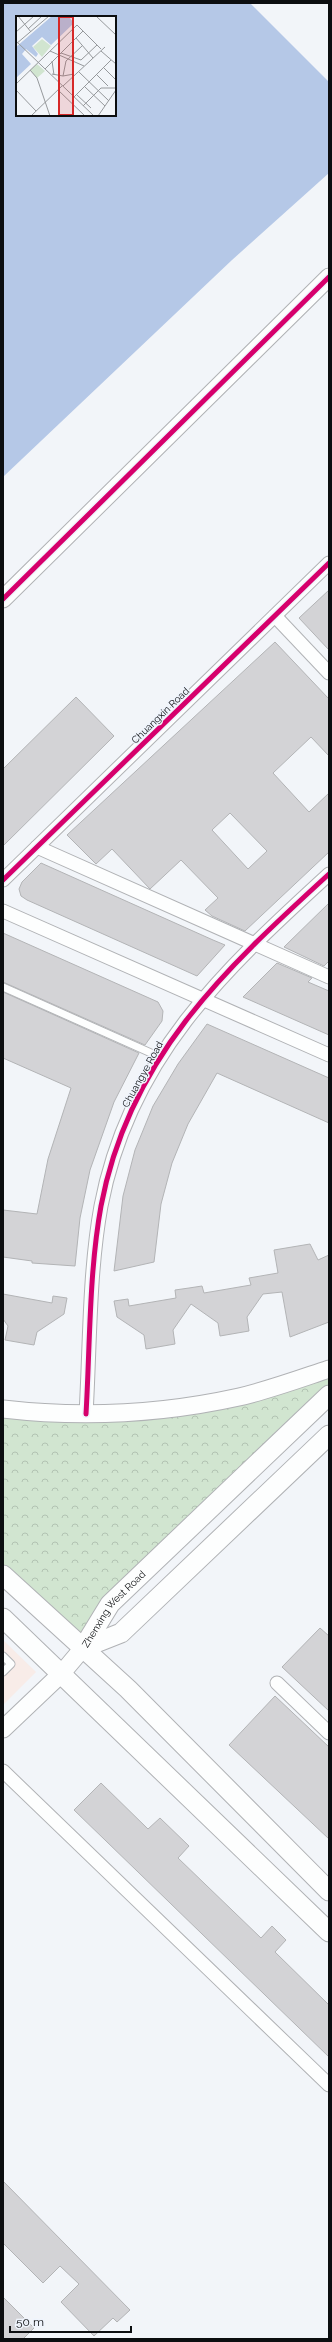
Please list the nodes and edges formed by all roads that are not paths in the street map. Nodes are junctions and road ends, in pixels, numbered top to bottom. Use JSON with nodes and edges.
{"nodes":[{"id":1,"x":329,"y":277,"type":"edge"},
{"id":2,"x":329,"y":563,"type":"edge"},
{"id":3,"x":3,"y":599,"type":"edge"},
{"id":4,"x":275,"y":616,"type":"junction"},
{"id":5,"x":329,"y":673,"type":"edge"},
{"id":6,"x":37,"y":847,"type":"junction"},
{"id":7,"x":329,"y":874,"type":"edge"},
{"id":8,"x":3,"y":880,"type":"edge"},
{"id":9,"x":3,"y":911,"type":"edge"},
{"id":10,"x":253,"y":943,"type":"junction"},
{"id":11,"x":329,"y":977,"type":"edge"},
{"id":12,"x":3,"y":987,"type":"edge"},
{"id":13,"x":202,"y":999,"type":"junction"},
{"id":14,"x":329,"y":1055,"type":"edge"},
{"id":15,"x":160,"y":1057,"type":"junction"},
{"id":16,"x":329,"y":1369,"type":"edge"},
{"id":17,"x":329,"y":1395,"type":"edge"},
{"id":18,"x":3,"y":1409,"type":"edge"},
{"id":19,"x":86,"y":1414,"type":"junction"},
{"id":20,"x":329,"y":1435,"type":"edge"},
{"id":21,"x":3,"y":1575,"type":"edge"},
{"id":22,"x":3,"y":1618,"type":"edge"},
{"id":23,"x":83,"y":1648,"type":"junction"},
{"id":24,"x":3,"y":1656,"type":"edge"},
{"id":25,"x":3,"y":1672,"type":"edge"},
{"id":26,"x":62,"y":1673,"type":"junction"},
{"id":27,"x":277,"y":1683,"type":"dead end"},
{"id":28,"x":3,"y":1729,"type":"edge"},
{"id":29,"x":329,"y":1733,"type":"edge"},
{"id":30,"x":3,"y":1771,"type":"edge"},
{"id":31,"x":329,"y":1891,"type":"edge"},
{"id":32,"x":329,"y":1932,"type":"edge"},
{"id":33,"x":329,"y":2085,"type":"edge"}],
"edges":[{"from":1,"to":3,"type":"street"},
{"from":2,"to":4,"type":"street","name":"Chuangxin Road"},
{"from":4,"to":5,"type":"street"},
{"from":4,"to":6,"type":"street","name":"Chuangxin Road"},
{"from":6,"to":8,"type":"street","name":"Chuangxin Road"},
{"from":6,"to":10,"type":"street"},
{"from":7,"to":10,"type":"street","name":"Chuangye Road"},
{"from":9,"to":13,"type":"street"},
{"from":10,"to":11,"type":"street"},
{"from":10,"to":13,"type":"street","name":"Chuangye Road"},
{"from":12,"to":15,"type":"lane"},
{"from":13,"to":14,"type":"street"},
{"from":13,"to":15,"type":"street","name":"Chuangye Road"},
{"from":15,"to":19,"type":"street","name":"Chuangye Road"},
{"from":16,"to":19,"type":"street"},
{"from":17,"to":23,"type":"main road","name":"Zhenxing West Road"},
{"from":18,"to":19,"type":"street"},
{"from":20,"to":23,"type":"main road","name":"Zhenxing West Road"},
{"from":21,"to":23,"type":"main road"},
{"from":22,"to":26,"type":"main road"},
{"from":23,"to":26,"type":"street"},
{"from":23,"to":31,"type":"main road"},
{"from":24,"to":25,"type":"lane"},
{"from":26,"to":28,"type":"street"},
{"from":26,"to":32,"type":"main road"},
{"from":27,"to":29,"type":"street"},
{"from":30,"to":33,"type":"street"}]}
